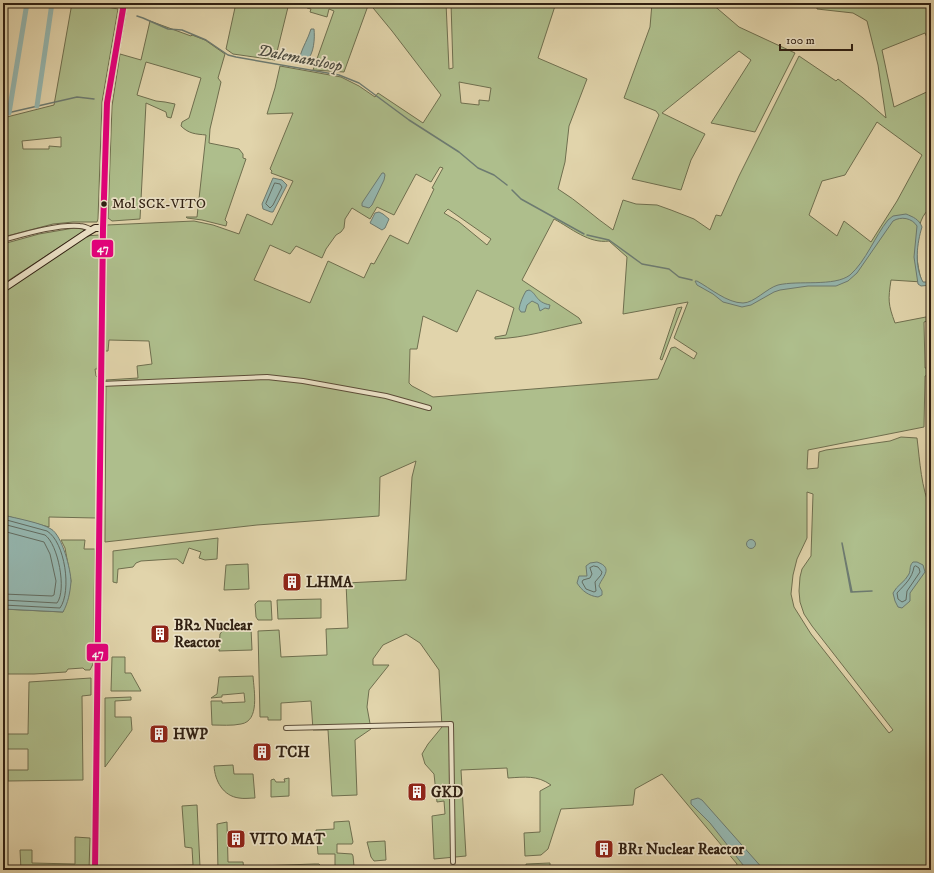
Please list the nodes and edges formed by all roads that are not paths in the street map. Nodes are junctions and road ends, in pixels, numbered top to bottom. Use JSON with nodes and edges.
{"nodes":[{"id":1,"x":124,"y":3,"type":"edge"},
{"id":2,"x":103,"y":228,"type":"junction"},
{"id":3,"x":92,"y":230,"type":"junction"},
{"id":4,"x":3,"y":240,"type":"edge"},
{"id":5,"x":3,"y":289,"type":"edge"},
{"id":6,"x":101,"y":384,"type":"junction"},
{"id":7,"x":429,"y":408,"type":"dead end"},
{"id":8,"x":286,"y":728,"type":"dead end"},
{"id":9,"x":453,"y":862,"type":"dead end"},
{"id":10,"x":96,"y":870,"type":"edge"}],
"edges":[{"from":1,"to":2,"type":"street"},
{"from":2,"to":3,"type":"street"},
{"from":2,"to":6,"type":"street"},
{"from":3,"to":4,"type":"street"},
{"from":3,"to":5,"type":"street"},
{"from":6,"to":7,"type":"street"},
{"from":6,"to":10,"type":"street"},
{"from":8,"to":9,"type":"street"}]}
